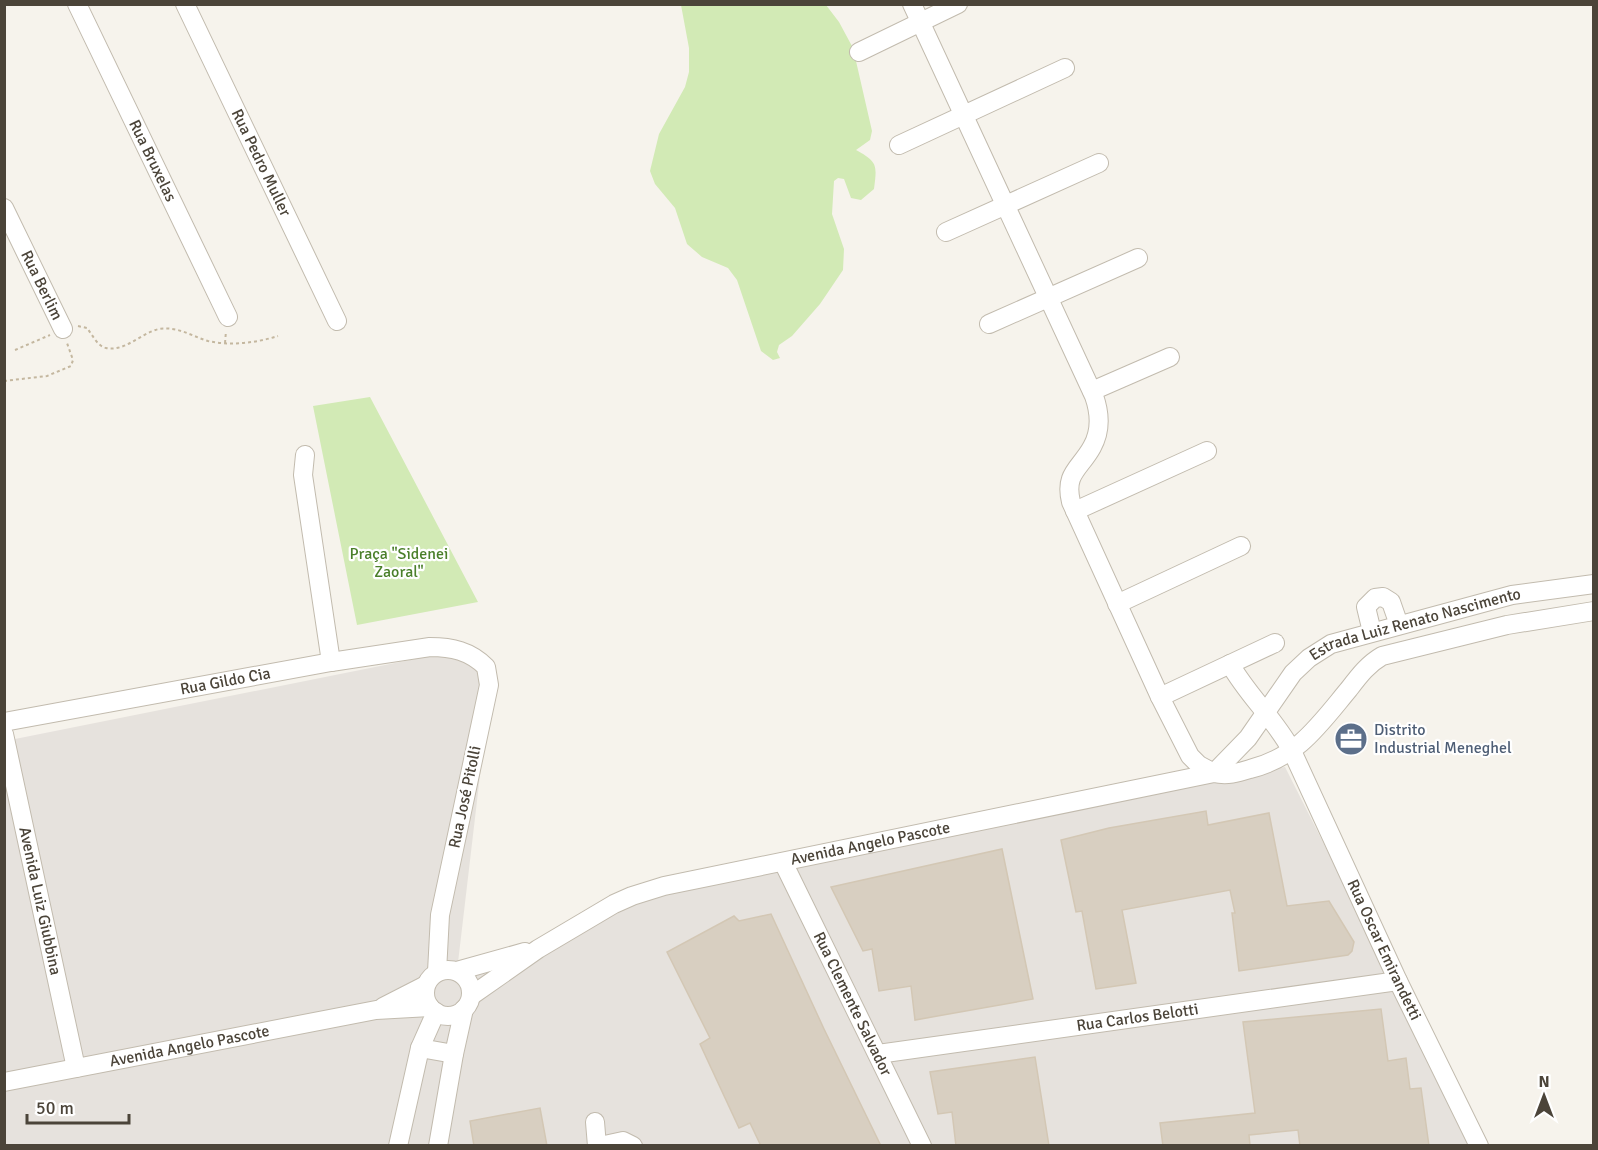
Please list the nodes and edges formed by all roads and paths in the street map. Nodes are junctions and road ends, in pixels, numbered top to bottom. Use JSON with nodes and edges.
{"nodes":[{"id":1,"x":77,"y":4,"type":"edge"},
{"id":2,"x":185,"y":4,"type":"edge"},
{"id":3,"x":912,"y":4,"type":"edge"},
{"id":4,"x":958,"y":4,"type":"edge"},
{"id":5,"x":925,"y":15,"type":"edge"},
{"id":6,"x":859,"y":52,"type":"dead end"},
{"id":7,"x":1065,"y":68,"type":"dead end"},
{"id":8,"x":968,"y":113,"type":"junction"},
{"id":9,"x":899,"y":145,"type":"dead end"},
{"id":10,"x":1099,"y":163,"type":"dead end"},
{"id":11,"x":1010,"y":203,"type":"junction"},
{"id":12,"x":4,"y":208,"type":"edge"},
{"id":13,"x":946,"y":232,"type":"dead end"},
{"id":14,"x":1138,"y":258,"type":"dead end"},
{"id":15,"x":1053,"y":295,"type":"junction"},
{"id":16,"x":228,"y":317,"type":"dead end"},
{"id":17,"x":337,"y":321,"type":"dead end"},
{"id":18,"x":989,"y":324,"type":"dead end"},
{"id":19,"x":63,"y":329,"type":"junction"},
{"id":20,"x":278,"y":336,"type":"dead end"},
{"id":21,"x":15,"y":350,"type":"dead end"},
{"id":22,"x":1170,"y":357,"type":"dead end"},
{"id":23,"x":4,"y":381,"type":"edge"},
{"id":24,"x":1097,"y":389,"type":"junction"},
{"id":25,"x":1207,"y":451,"type":"dead end"},
{"id":26,"x":305,"y":455,"type":"dead end"},
{"id":27,"x":1080,"y":508,"type":"junction"},
{"id":28,"x":1241,"y":546,"type":"dead end"},
{"id":29,"x":1593,"y":584,"type":"edge"},
{"id":30,"x":1122,"y":601,"type":"junction"},
{"id":31,"x":1593,"y":611,"type":"edge"},
{"id":32,"x":1399,"y":625,"type":"junction"},
{"id":33,"x":1372,"y":632,"type":"junction"},
{"id":34,"x":1275,"y":643,"type":"dead end"},
{"id":35,"x":447,"y":647,"type":"joint"},
{"id":36,"x":331,"y":662,"type":"junction"},
{"id":37,"x":1230,"y":664,"type":"junction"},
{"id":38,"x":1165,"y":695,"type":"junction"},
{"id":39,"x":1265,"y":711,"type":"junction"},
{"id":40,"x":4,"y":722,"type":"edge"},
{"id":41,"x":4,"y":734,"type":"edge"},
{"id":42,"x":1292,"y":751,"type":"junction"},
{"id":43,"x":1214,"y":773,"type":"junction"},
{"id":44,"x":783,"y":862,"type":"junction"},
{"id":45,"x":538,"y":949,"type":"junction"},
{"id":46,"x":457,"y":971,"type":"junction"},
{"id":47,"x":431,"y":979,"type":"junction"},
{"id":48,"x":1398,"y":981,"type":"junction"},
{"id":49,"x":468,"y":1003,"type":"junction"},
{"id":50,"x":376,"y":1010,"type":"junction"},
{"id":51,"x":433,"y":1010,"type":"junction"},
{"id":52,"x":420,"y":1048,"type":"junction"},
{"id":53,"x":454,"y":1054,"type":"junction"},
{"id":54,"x":878,"y":1054,"type":"junction"},
{"id":55,"x":76,"y":1068,"type":"junction"},
{"id":56,"x":4,"y":1082,"type":"edge"},
{"id":57,"x":595,"y":1122,"type":"dead end"},
{"id":58,"x":398,"y":1146,"type":"edge"},
{"id":59,"x":438,"y":1146,"type":"edge"},
{"id":60,"x":598,"y":1146,"type":"edge"},
{"id":61,"x":633,"y":1146,"type":"edge"},
{"id":62,"x":922,"y":1146,"type":"edge"},
{"id":63,"x":1479,"y":1146,"type":"edge"}],
"edges":[{"from":1,"to":16,"type":"street","name":"Rua Bruxelas"},
{"from":2,"to":17,"type":"street","name":"Rua Pedro Muller"},
{"from":3,"to":5,"type":"street"},
{"from":4,"to":5,"type":"street"},
{"from":5,"to":6,"type":"street"},
{"from":5,"to":8,"type":"street"},
{"from":7,"to":8,"type":"street"},
{"from":8,"to":9,"type":"street"},
{"from":8,"to":11,"type":"street"},
{"from":10,"to":11,"type":"street"},
{"from":11,"to":13,"type":"street"},
{"from":11,"to":15,"type":"street"},
{"from":12,"to":19,"type":"street","name":"Rua Berlim"},
{"from":14,"to":15,"type":"street"},
{"from":15,"to":18,"type":"street"},
{"from":15,"to":24,"type":"street"},
{"from":19,"to":20,"type":"path"},
{"from":19,"to":21,"type":"path"},
{"from":19,"to":23,"type":"path"},
{"from":22,"to":24,"type":"street"},
{"from":24,"to":27,"type":"street"},
{"from":25,"to":27,"type":"street"},
{"from":26,"to":36,"type":"street"},
{"from":27,"to":30,"type":"street"},
{"from":28,"to":30,"type":"street"},
{"from":29,"to":32,"type":"street","name":"Estrada Luiz Renato Nascimento"},
{"from":30,"to":38,"type":"street"},
{"from":31,"to":42,"type":"street","name":"Estrada Luiz Renato Nascimento"},
{"from":32,"to":33,"type":"street","name":"Estrada Luiz Renato Nascimento"},
{"from":32,"to":33,"type":"street"},
{"from":33,"to":39,"type":"street","name":"Estrada Luiz Renato Nascimento"},
{"from":34,"to":37,"type":"street"},
{"from":35,"to":36,"type":"street","name":"Rua Gildo Cia"},
{"from":35,"to":47,"type":"street","name":"Rua José Pitolli"},
{"from":36,"to":40,"type":"street","name":"Rua Gildo Cia"},
{"from":37,"to":38,"type":"street"},
{"from":37,"to":39,"type":"street","name":"Rua Oscar Emirandetti"},
{"from":38,"to":43,"type":"street"},
{"from":39,"to":42,"type":"street","name":"Rua Oscar Emirandetti"},
{"from":39,"to":43,"type":"street"},
{"from":41,"to":55,"type":"street","name":"Avenida Luiz Giubbina"},
{"from":42,"to":43,"type":"street","name":"Avenida Angelo Pascote"},
{"from":42,"to":48,"type":"street","name":"Rua Oscar Emirandetti"},
{"from":43,"to":44,"type":"street","name":"Avenida Angelo Pascote"},
{"from":44,"to":45,"type":"street","name":"Avenida Angelo Pascote"},
{"from":44,"to":54,"type":"street","name":"Rua Clemente Salvador"},
{"from":45,"to":46,"type":"street","name":"Avenida Angelo Pascote"},
{"from":45,"to":49,"type":"street","name":"Avenida Angelo Pascote"},
{"from":46,"to":47,"type":"street"},
{"from":46,"to":49,"type":"street"},
{"from":47,"to":50,"type":"street","name":"Avenida Angelo Pascote"},
{"from":47,"to":51,"type":"street"},
{"from":48,"to":54,"type":"street","name":"Rua Carlos Belotti"},
{"from":48,"to":63,"type":"street","name":"Rua Oscar Emirandetti"},
{"from":49,"to":51,"type":"street"},
{"from":49,"to":53,"type":"street"},
{"from":50,"to":51,"type":"street","name":"Avenida Angelo Pascote"},
{"from":50,"to":55,"type":"street","name":"Avenida Angelo Pascote"},
{"from":51,"to":52,"type":"street"},
{"from":52,"to":53,"type":"street"},
{"from":52,"to":58,"type":"street"},
{"from":53,"to":59,"type":"street"},
{"from":54,"to":62,"type":"street","name":"Rua Clemente Salvador"},
{"from":55,"to":56,"type":"street","name":"Avenida Angelo Pascote"},
{"from":57,"to":60,"type":"street"},
{"from":60,"to":61,"type":"street"}]}
